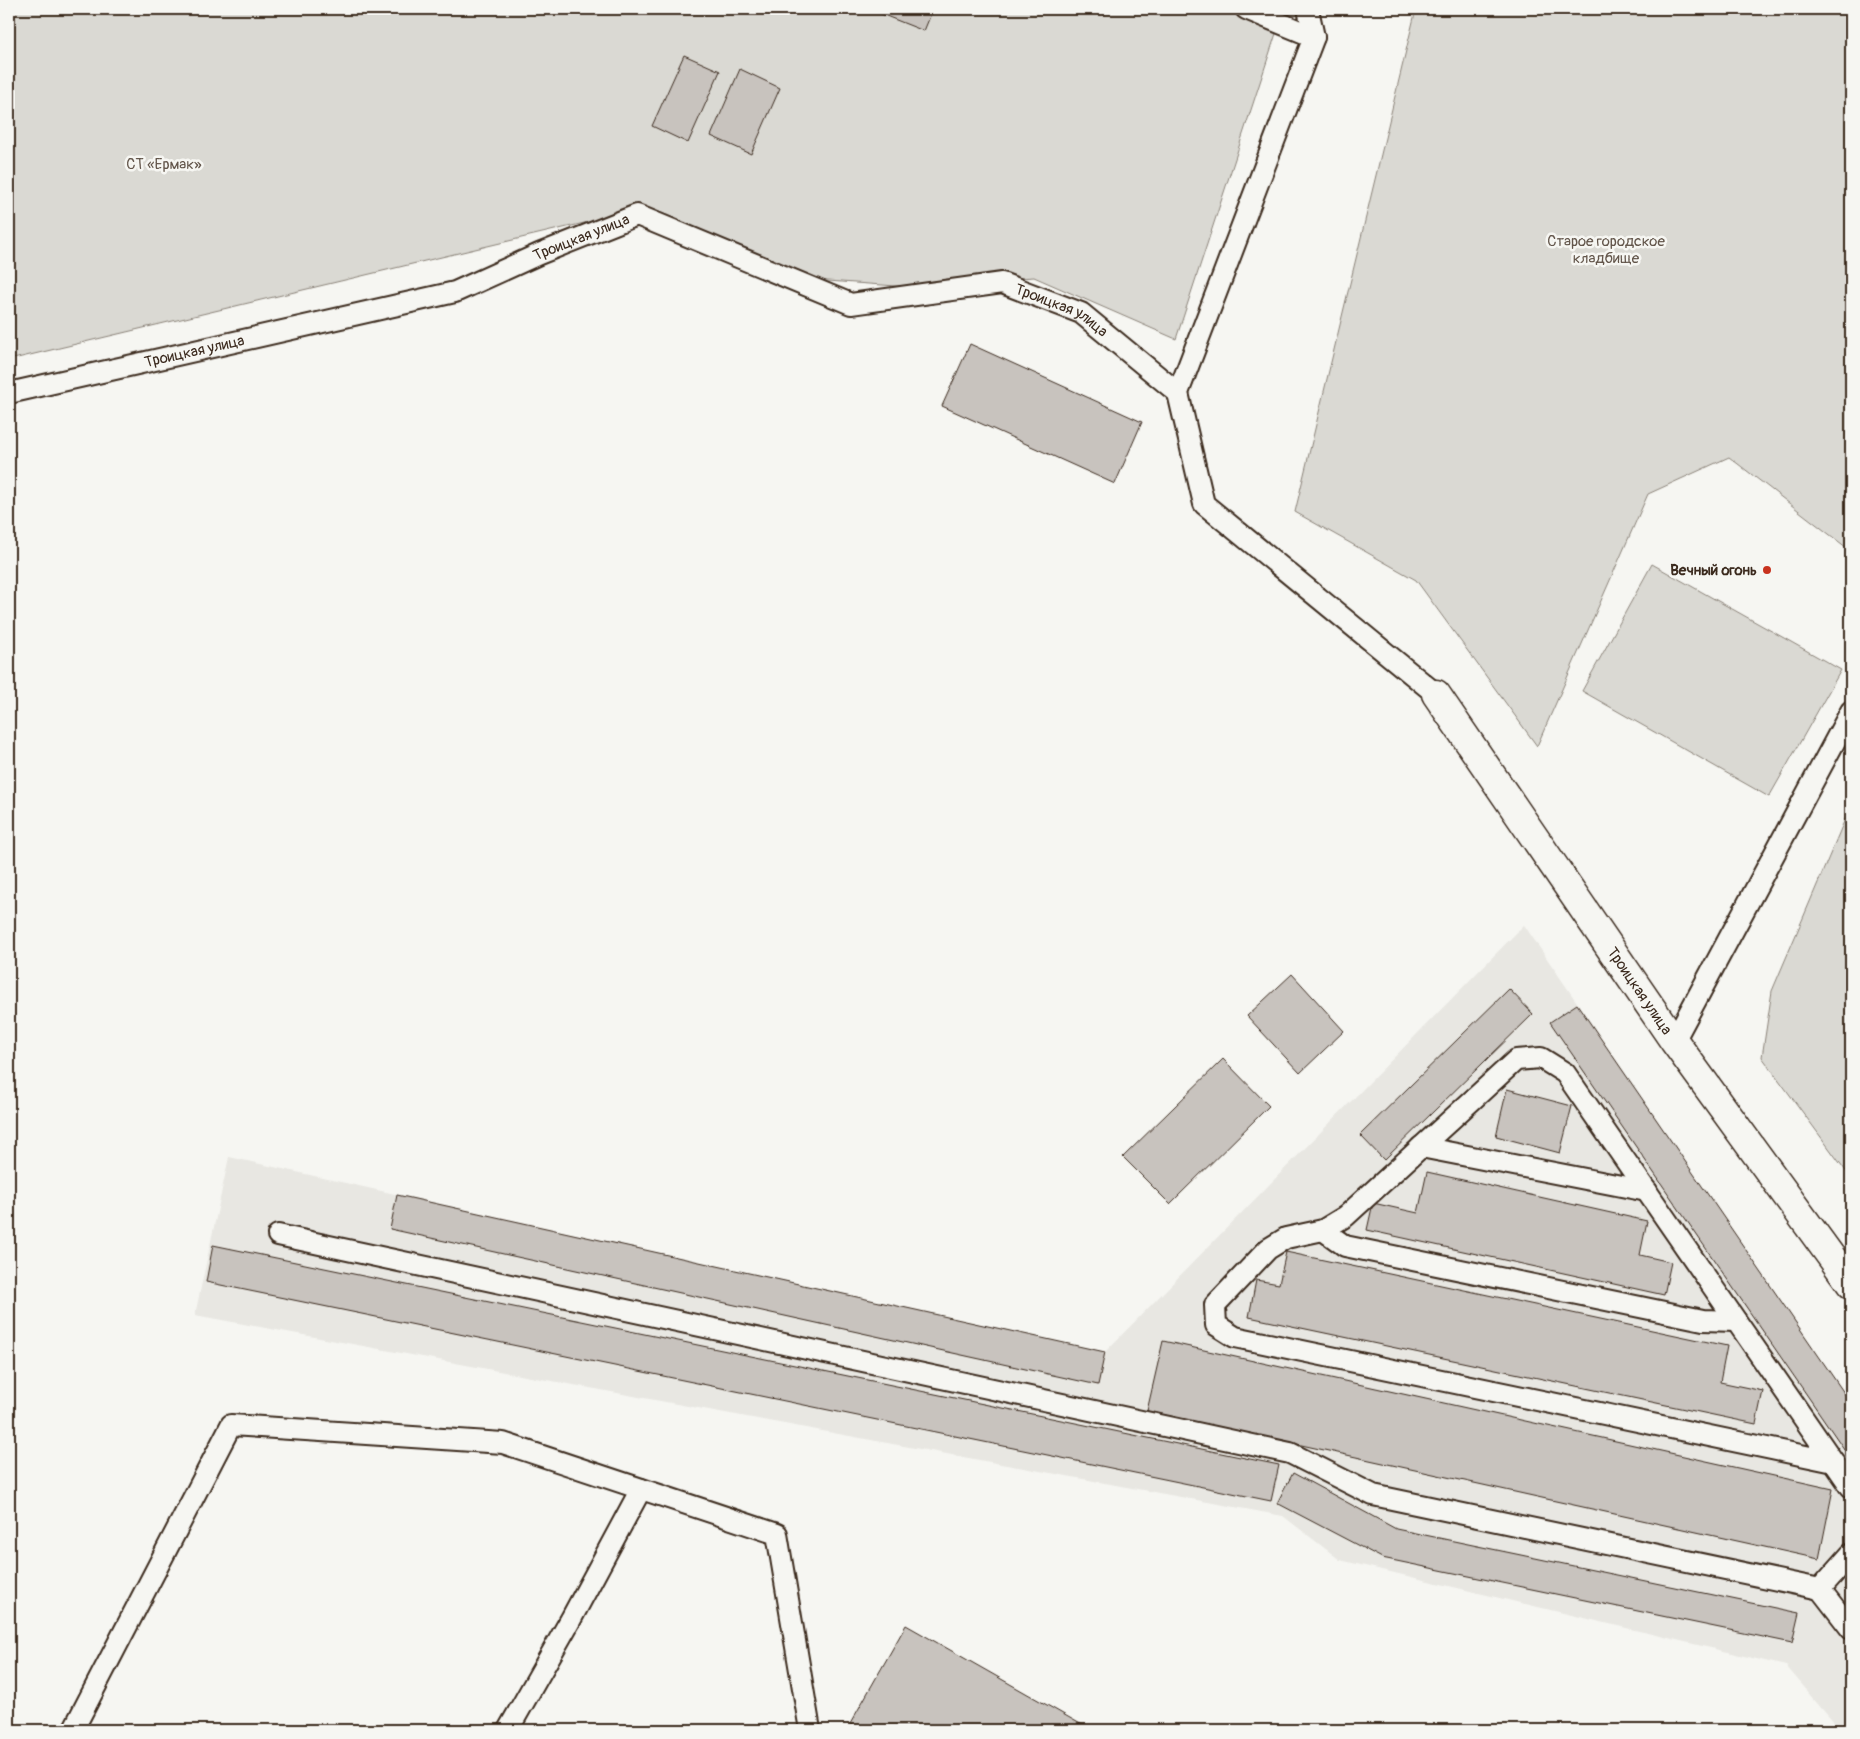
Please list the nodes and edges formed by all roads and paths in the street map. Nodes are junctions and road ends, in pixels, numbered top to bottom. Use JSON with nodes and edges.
{"nodes":[{"id":1,"x":1246,"y":9,"type":"edge"},
{"id":2,"x":1308,"y":9,"type":"edge"},
{"id":3,"x":1314,"y":37,"type":"junction"},
{"id":4,"x":9,"y":393,"type":"edge"},
{"id":5,"x":1178,"y":393,"type":"junction"},
{"id":6,"x":1436,"y":694,"type":"joint"},
{"id":7,"x":1851,"y":711,"type":"edge"},
{"id":8,"x":1674,"y":1041,"type":"junction"},
{"id":9,"x":1421,"y":1147,"type":"junction"},
{"id":10,"x":1647,"y":1191,"type":"junction"},
{"id":11,"x":1323,"y":1230,"type":"junction"},
{"id":12,"x":278,"y":1235,"type":"dead end"},
{"id":13,"x":1851,"y":1284,"type":"edge"},
{"id":14,"x":1736,"y":1321,"type":"junction"},
{"id":15,"x":1834,"y":1462,"type":"junction"},
{"id":16,"x":1851,"y":1487,"type":"edge"},
{"id":17,"x":640,"y":1489,"type":"junction"},
{"id":18,"x":1851,"y":1554,"type":"edge"},
{"id":19,"x":1820,"y":1590,"type":"junction"},
{"id":20,"x":1851,"y":1630,"type":"edge"},
{"id":21,"x":73,"y":1730,"type":"edge"},
{"id":22,"x":508,"y":1730,"type":"edge"},
{"id":23,"x":810,"y":1730,"type":"edge"}],
"edges":[{"from":1,"to":3,"type":"lane"},
{"from":2,"to":3,"type":"lane"},
{"from":3,"to":5,"type":"lane"},
{"from":4,"to":5,"type":"lane","name":"Троицкая улица"},
{"from":5,"to":6,"type":"lane"},
{"from":6,"to":8,"type":"street","name":"Троицкая улица"},
{"from":7,"to":8,"type":"lane"},
{"from":8,"to":13,"type":"street","name":"Троицкая улица"},
{"from":9,"to":10,"type":"lane"},
{"from":9,"to":10,"type":"lane"},
{"from":9,"to":11,"type":"lane"},
{"from":10,"to":14,"type":"lane"},
{"from":11,"to":14,"type":"lane"},
{"from":11,"to":15,"type":"lane"},
{"from":12,"to":19,"type":"lane"},
{"from":14,"to":15,"type":"lane"},
{"from":15,"to":16,"type":"lane"},
{"from":17,"to":21,"type":"lane"},
{"from":17,"to":22,"type":"lane"},
{"from":17,"to":23,"type":"lane"},
{"from":18,"to":19,"type":"lane"},
{"from":19,"to":20,"type":"lane"}]}
